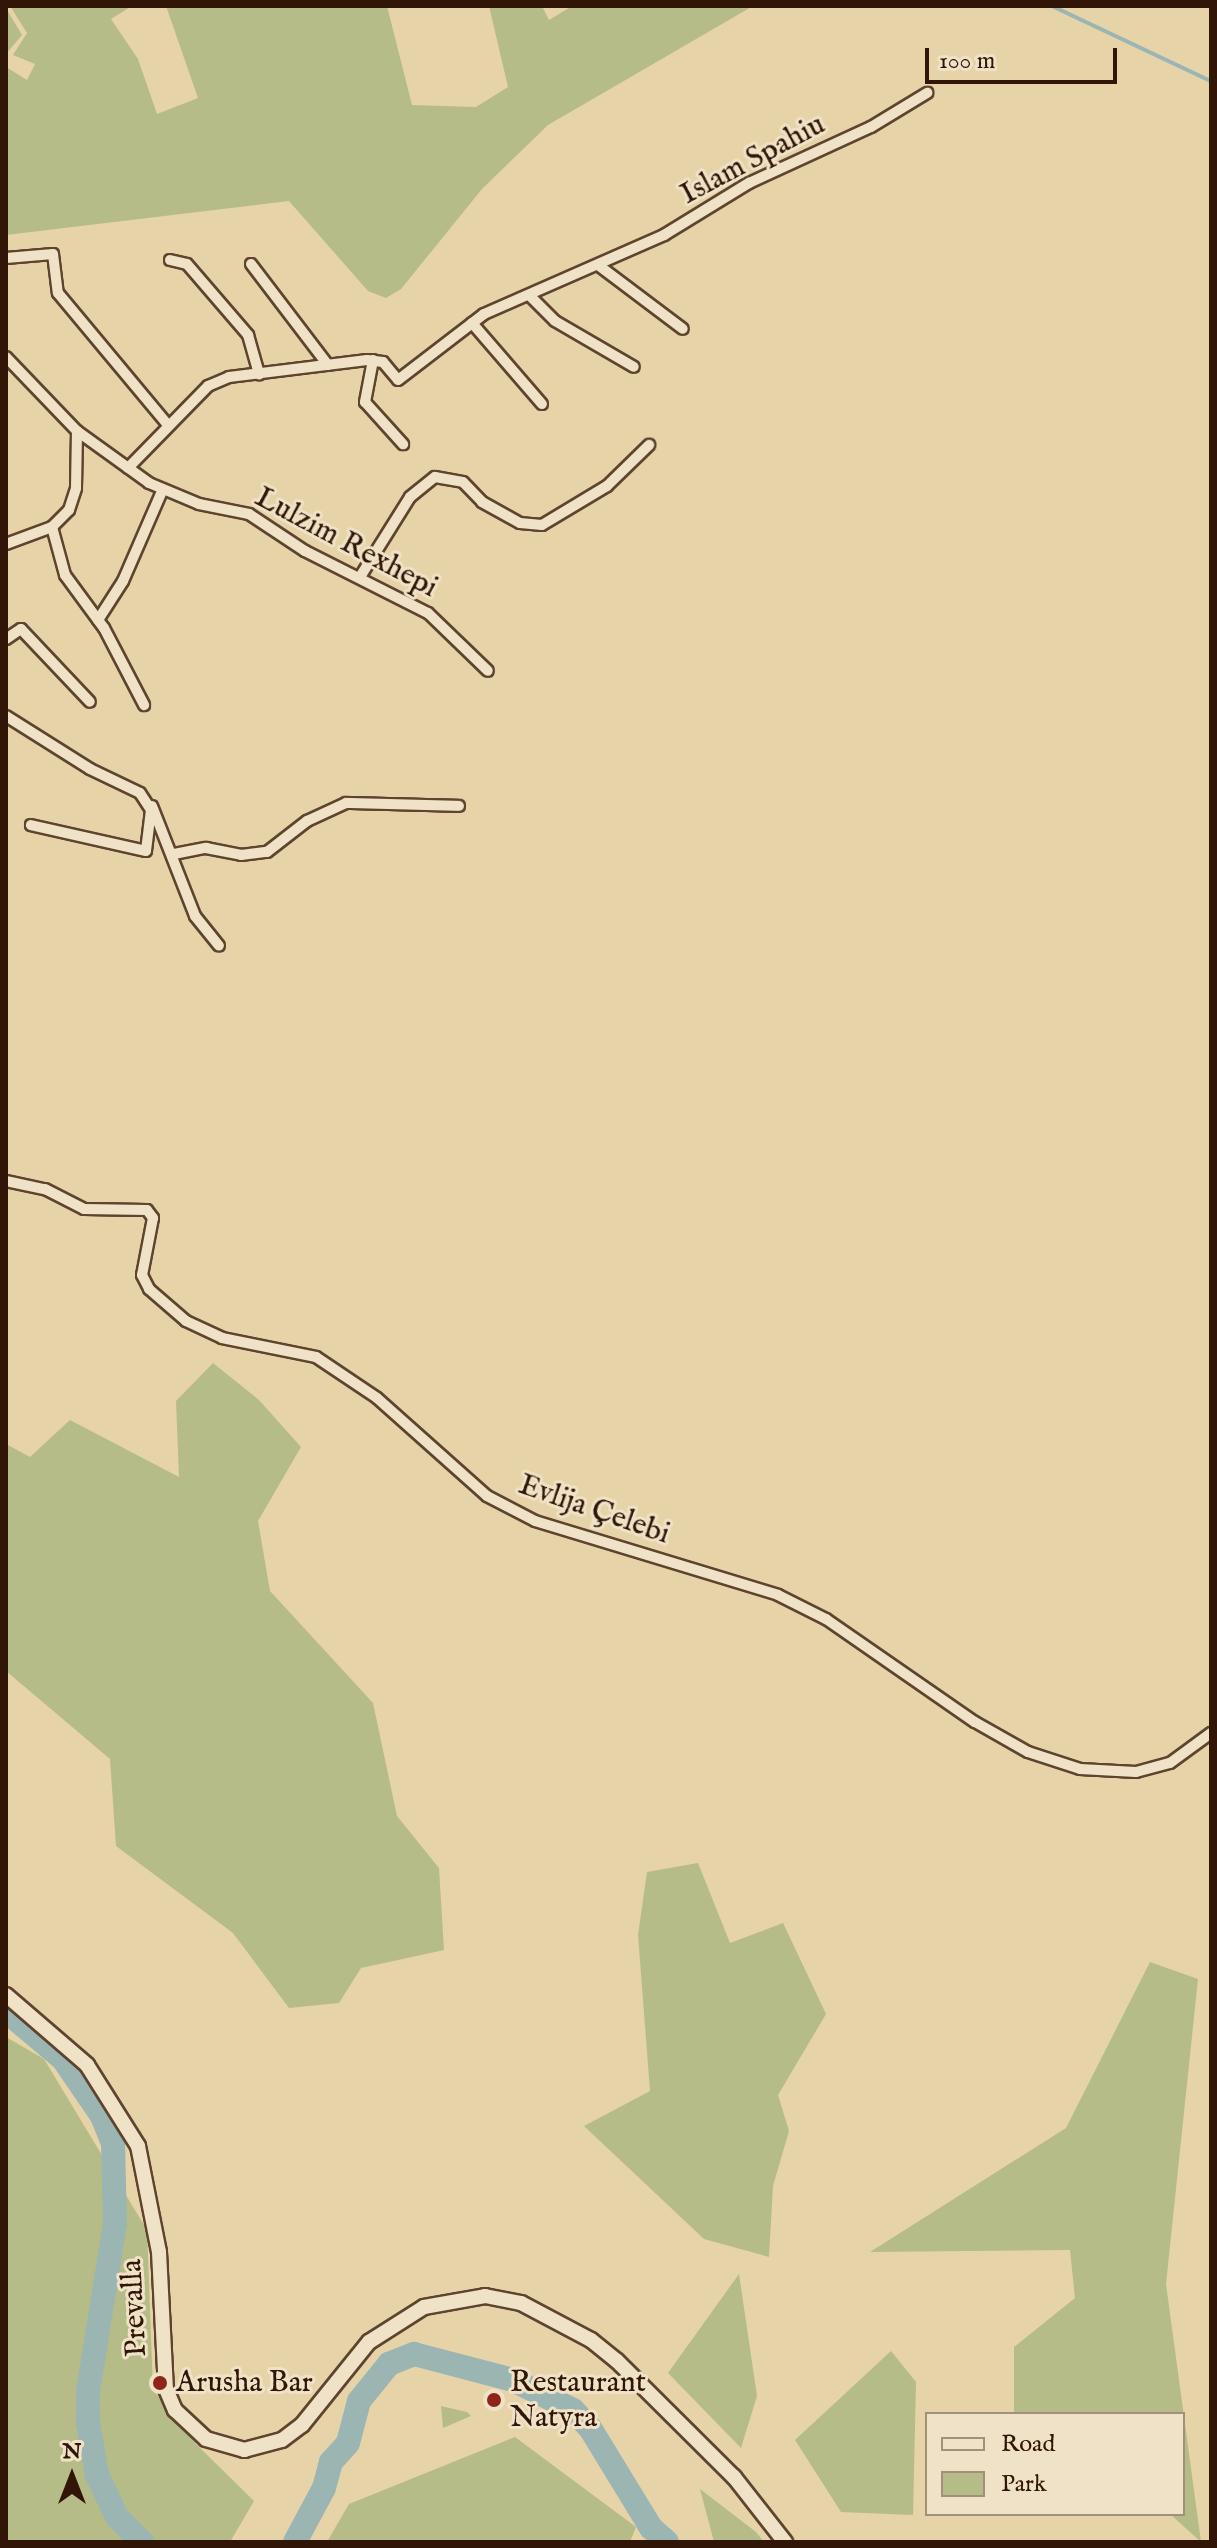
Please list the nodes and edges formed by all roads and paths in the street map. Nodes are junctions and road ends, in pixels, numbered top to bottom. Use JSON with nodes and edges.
{"nodes":[{"id":1,"x":927,"y":93,"type":"dead end"},
{"id":2,"x":6,"y":258,"type":"edge"},
{"id":3,"x":170,"y":260,"type":"dead end"},
{"id":4,"x":251,"y":264,"type":"dead end"},
{"id":5,"x":598,"y":265,"type":"junction"},
{"id":6,"x":530,"y":296,"type":"junction"},
{"id":7,"x":472,"y":323,"type":"junction"},
{"id":8,"x":683,"y":329,"type":"dead end"},
{"id":9,"x":6,"y":357,"type":"edge"},
{"id":10,"x":373,"y":360,"type":"junction"},
{"id":11,"x":328,"y":365,"type":"junction"},
{"id":12,"x":634,"y":367,"type":"dead end"},
{"id":13,"x":259,"y":374,"type":"junction"},
{"id":14,"x":542,"y":404,"type":"dead end"},
{"id":15,"x":168,"y":425,"type":"junction"},
{"id":16,"x":77,"y":431,"type":"junction"},
{"id":17,"x":403,"y":444,"type":"dead end"},
{"id":18,"x":649,"y":445,"type":"dead end"},
{"id":19,"x":128,"y":468,"type":"junction"},
{"id":20,"x":163,"y":489,"type":"junction"},
{"id":21,"x":52,"y":527,"type":"junction"},
{"id":22,"x":6,"y":544,"type":"edge"},
{"id":23,"x":360,"y":577,"type":"junction"},
{"id":24,"x":98,"y":620,"type":"junction"},
{"id":25,"x":6,"y":639,"type":"edge"},
{"id":26,"x":488,"y":671,"type":"dead end"},
{"id":27,"x":90,"y":702,"type":"dead end"},
{"id":28,"x":144,"y":705,"type":"dead end"},
{"id":29,"x":6,"y":716,"type":"edge"},
{"id":30,"x":149,"y":800,"type":"junction"},
{"id":31,"x":459,"y":806,"type":"dead end"},
{"id":32,"x":31,"y":825,"type":"dead end"},
{"id":33,"x":174,"y":854,"type":"junction"},
{"id":34,"x":219,"y":946,"type":"dead end"},
{"id":35,"x":6,"y":1181,"type":"edge"},
{"id":36,"x":1211,"y":1733,"type":"edge"},
{"id":37,"x":6,"y":1995,"type":"edge"},
{"id":38,"x":785,"y":2542,"type":"edge"}],
"edges":[{"from":1,"to":5,"type":"street","name":"Islam Spahiu"},
{"from":2,"to":15,"type":"street"},
{"from":3,"to":13,"type":"street"},
{"from":4,"to":11,"type":"street"},
{"from":5,"to":6,"type":"street","name":"Islam Spahiu"},
{"from":5,"to":8,"type":"street"},
{"from":6,"to":7,"type":"street","name":"Islam Spahiu"},
{"from":6,"to":12,"type":"street"},
{"from":7,"to":10,"type":"street","name":"Islam Spahiu"},
{"from":7,"to":14,"type":"street"},
{"from":9,"to":16,"type":"street","name":"Lulzim Rexhepi"},
{"from":10,"to":11,"type":"street"},
{"from":10,"to":17,"type":"street"},
{"from":11,"to":13,"type":"street"},
{"from":13,"to":15,"type":"street"},
{"from":15,"to":19,"type":"street"},
{"from":16,"to":19,"type":"street","name":"Lulzim Rexhepi"},
{"from":16,"to":21,"type":"street"},
{"from":18,"to":23,"type":"street"},
{"from":19,"to":20,"type":"street","name":"Lulzim Rexhepi"},
{"from":20,"to":23,"type":"street","name":"Lulzim Rexhepi"},
{"from":20,"to":24,"type":"street"},
{"from":21,"to":22,"type":"street"},
{"from":21,"to":24,"type":"street"},
{"from":23,"to":26,"type":"street","name":"Lulzim Rexhepi"},
{"from":24,"to":28,"type":"street"},
{"from":25,"to":27,"type":"street"},
{"from":29,"to":30,"type":"street"},
{"from":30,"to":32,"type":"street"},
{"from":30,"to":33,"type":"street"},
{"from":31,"to":33,"type":"street"},
{"from":33,"to":34,"type":"street"},
{"from":35,"to":36,"type":"street","name":"Evlija Çelebi"},
{"from":37,"to":38,"type":"main road","name":"Prevalla"}]}
